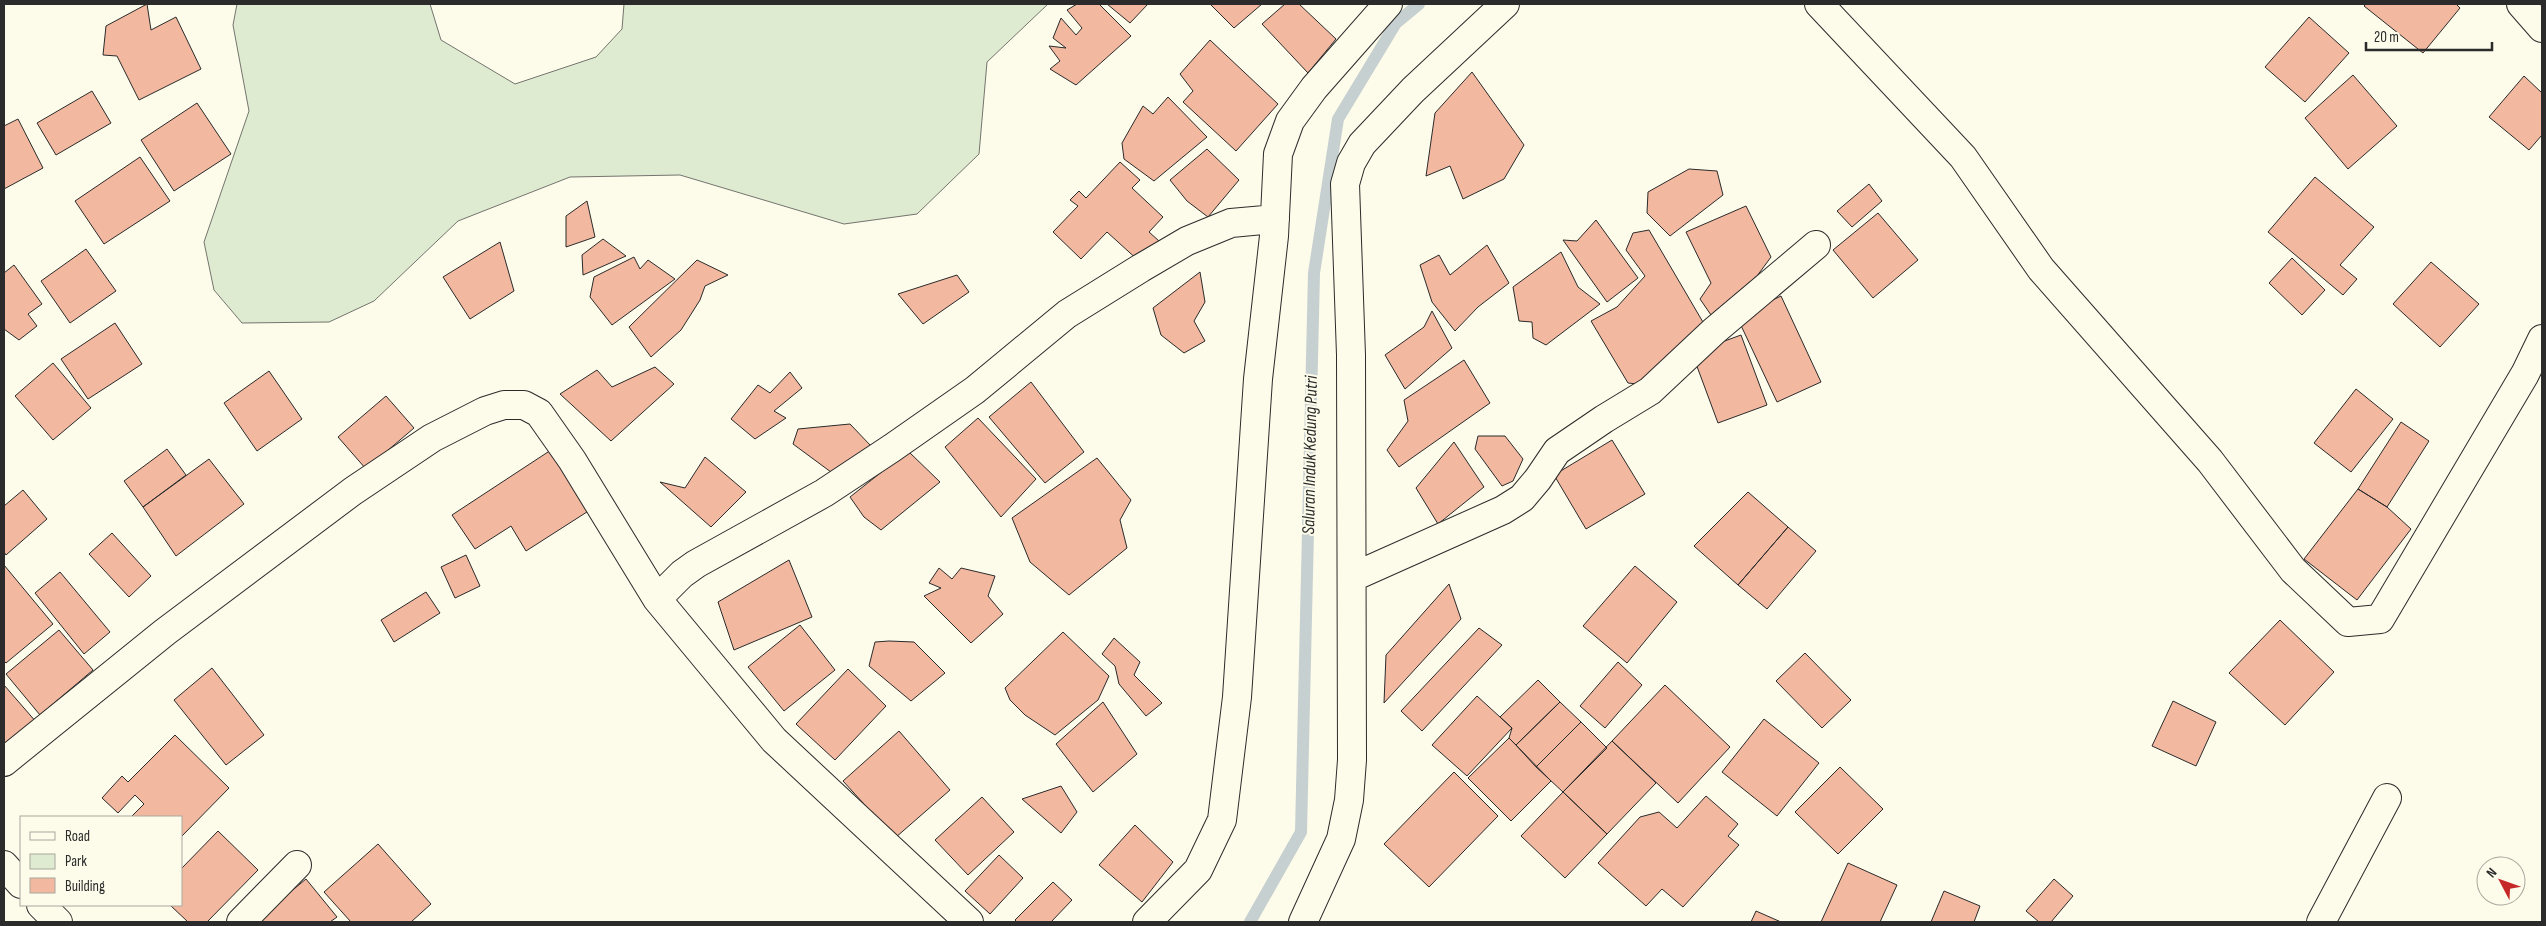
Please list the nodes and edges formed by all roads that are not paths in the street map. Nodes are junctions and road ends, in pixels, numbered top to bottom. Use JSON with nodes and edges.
{"nodes":[{"id":1,"x":1388,"y":4,"type":"edge"},
{"id":2,"x":1504,"y":4,"type":"edge"},
{"id":3,"x":1819,"y":4,"type":"edge"},
{"id":4,"x":2521,"y":4,"type":"edge"},
{"id":5,"x":2542,"y":28,"type":"edge"},
{"id":6,"x":1275,"y":219,"type":"junction"},
{"id":7,"x":1816,"y":245,"type":"dead end"},
{"id":8,"x":2542,"y":339,"type":"edge"},
{"id":9,"x":1353,"y":577,"type":"junction"},
{"id":10,"x":658,"y":599,"type":"junction"},
{"id":11,"x":4,"y":762,"type":"edge"},
{"id":12,"x":2387,"y":798,"type":"dead end"},
{"id":13,"x":4,"y":865,"type":"edge"},
{"id":14,"x":298,"y":865,"type":"dead end"},
{"id":15,"x":20,"y":883,"type":"edge"},
{"id":16,"x":42,"y":906,"type":"edge"},
{"id":17,"x":58,"y":922,"type":"edge"},
{"id":18,"x":241,"y":922,"type":"edge"},
{"id":19,"x":969,"y":922,"type":"edge"},
{"id":20,"x":1147,"y":922,"type":"edge"},
{"id":21,"x":1302,"y":922,"type":"edge"},
{"id":22,"x":2321,"y":922,"type":"edge"}],
"edges":[{"from":1,"to":6,"type":"street"},
{"from":2,"to":9,"type":"street"},
{"from":3,"to":8,"type":"street"},
{"from":4,"to":5,"type":"street"},
{"from":6,"to":10,"type":"street"},
{"from":6,"to":20,"type":"street"},
{"from":7,"to":9,"type":"street"},
{"from":9,"to":21,"type":"street"},
{"from":10,"to":11,"type":"street"},
{"from":10,"to":19,"type":"street"},
{"from":12,"to":22,"type":"street"},
{"from":13,"to":15,"type":"street"},
{"from":14,"to":18,"type":"street"},
{"from":16,"to":17,"type":"street"}]}
